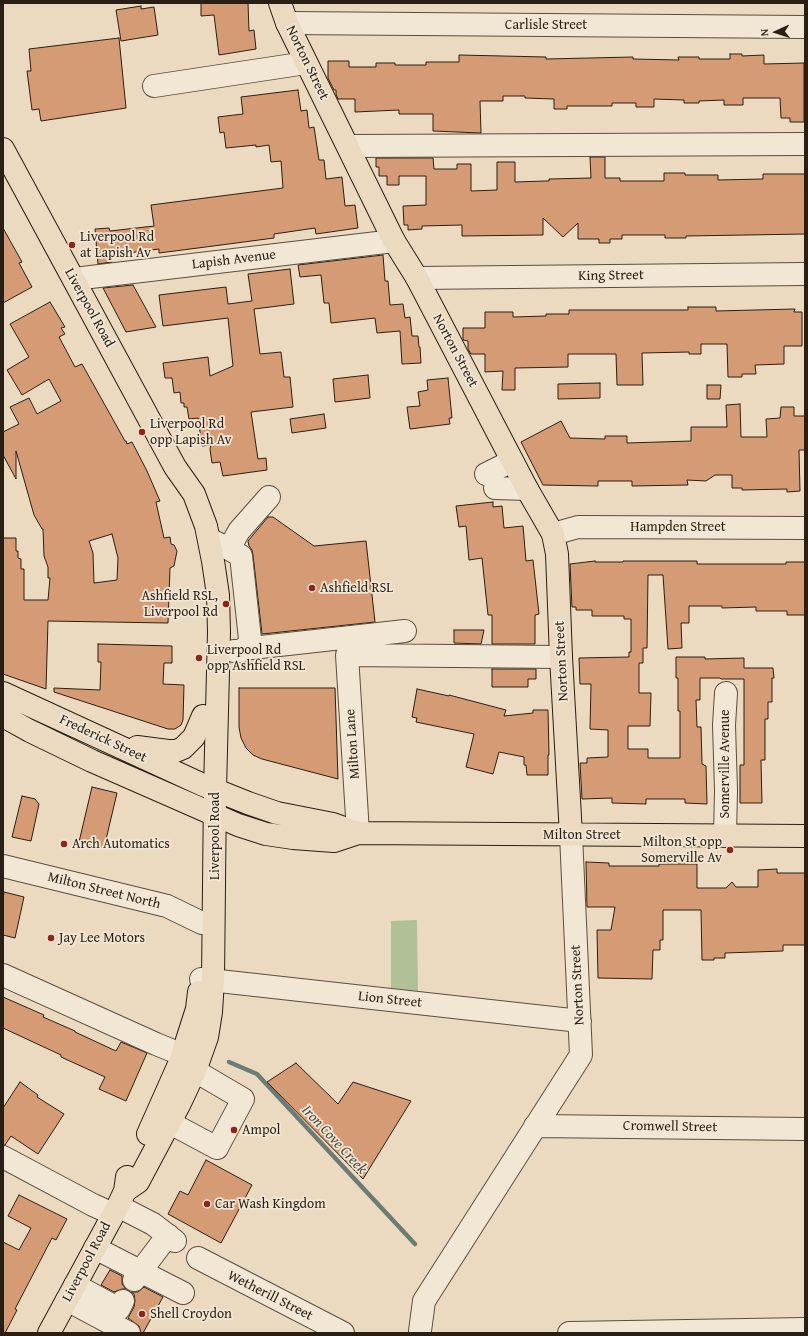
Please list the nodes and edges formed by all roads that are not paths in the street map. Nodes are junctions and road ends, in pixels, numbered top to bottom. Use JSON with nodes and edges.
{"nodes":[{"id":1,"x":280,"y":3,"type":"edge"},
{"id":2,"x":287,"y":23,"type":"junction"},
{"id":3,"x":805,"y":27,"type":"edge"},
{"id":4,"x":306,"y":63,"type":"junction"},
{"id":5,"x":154,"y":86,"type":"dead end"},
{"id":6,"x":805,"y":144,"type":"edge"},
{"id":7,"x":348,"y":146,"type":"junction"},
{"id":8,"x":3,"y":149,"type":"edge"},
{"id":9,"x":394,"y":241,"type":"junction"},
{"id":10,"x":805,"y":274,"type":"edge"},
{"id":11,"x":417,"y":278,"type":"junction"},
{"id":12,"x":74,"y":279,"type":"junction"},
{"id":13,"x":512,"y":461,"type":"junction"},
{"id":14,"x":175,"y":466,"type":"junction"},
{"id":15,"x":527,"y":489,"type":"junction"},
{"id":16,"x":269,"y":497,"type":"dead end"},
{"id":17,"x":805,"y":528,"type":"edge"},
{"id":18,"x":552,"y":534,"type":"junction"},
{"id":19,"x":209,"y":539,"type":"junction"},
{"id":20,"x":236,"y":545,"type":"junction"},
{"id":21,"x":405,"y":631,"type":"dead end"},
{"id":22,"x":243,"y":649,"type":"junction"},
{"id":23,"x":219,"y":652,"type":"junction"},
{"id":24,"x":561,"y":657,"type":"junction"},
{"id":25,"x":3,"y":693,"type":"edge"},
{"id":26,"x":726,"y":693,"type":"dead end"},
{"id":27,"x":3,"y":716,"type":"edge"},
{"id":28,"x":203,"y":716,"type":"junction"},
{"id":29,"x":116,"y":744,"type":"junction"},
{"id":30,"x":209,"y":787,"type":"junction"},
{"id":31,"x":209,"y":812,"type":"junction"},
{"id":32,"x":358,"y":833,"type":"junction"},
{"id":33,"x":572,"y":835,"type":"junction"},
{"id":34,"x":725,"y":836,"type":"junction"},
{"id":35,"x":805,"y":836,"type":"edge"},
{"id":36,"x":3,"y":866,"type":"edge"},
{"id":37,"x":202,"y":923,"type":"junction"},
{"id":38,"x":3,"y":975,"type":"edge"},
{"id":39,"x":207,"y":980,"type":"junction"},
{"id":40,"x":580,"y":1021,"type":"junction"},
{"id":41,"x":189,"y":1063,"type":"junction"},
{"id":42,"x":163,"y":1119,"type":"junction"},
{"id":43,"x":535,"y":1126,"type":"junction"},
{"id":44,"x":805,"y":1128,"type":"edge"},
{"id":45,"x":3,"y":1157,"type":"edge"},
{"id":46,"x":119,"y":1204,"type":"junction"},
{"id":47,"x":95,"y":1248,"type":"junction"},
{"id":48,"x":198,"y":1258,"type":"dead end"},
{"id":49,"x":137,"y":1276,"type":"junction"},
{"id":50,"x":71,"y":1292,"type":"junction"},
{"id":51,"x":183,"y":1293,"type":"dead end"},
{"id":52,"x":121,"y":1305,"type":"dead end"},
{"id":53,"x":805,"y":1329,"type":"edge"},
{"id":54,"x":422,"y":1332,"type":"edge"},
{"id":55,"x":49,"y":1333,"type":"edge"},
{"id":56,"x":130,"y":1333,"type":"edge"},
{"id":57,"x":343,"y":1333,"type":"edge"},
{"id":58,"x":569,"y":1333,"type":"edge"}],
"edges":[{"from":1,"to":2,"type":"main road","name":"Norton Street"},
{"from":2,"to":3,"type":"street","name":"Carlisle Street"},
{"from":2,"to":4,"type":"main road","name":"Norton Street"},
{"from":4,"to":5,"type":"street"},
{"from":4,"to":7,"type":"main road","name":"Norton Street"},
{"from":6,"to":7,"type":"street"},
{"from":7,"to":9,"type":"main road","name":"Norton Street"},
{"from":8,"to":12,"type":"main road","name":"Liverpool Road"},
{"from":9,"to":11,"type":"main road","name":"Norton Street"},
{"from":9,"to":12,"type":"street","name":"Lapish Avenue"},
{"from":10,"to":11,"type":"street","name":"King Street"},
{"from":11,"to":13,"type":"main road","name":"Norton Street"},
{"from":12,"to":14,"type":"main road","name":"Liverpool Road"},
{"from":13,"to":15,"type":"main road","name":"Norton Street"},
{"from":13,"to":15,"type":"street"},
{"from":14,"to":19,"type":"main road","name":"Liverpool Road"},
{"from":14,"to":28,"type":"main road","name":"Liverpool Road"},
{"from":15,"to":18,"type":"main road","name":"Norton Street"},
{"from":16,"to":20,"type":"street"},
{"from":17,"to":18,"type":"street","name":"Hampden Street"},
{"from":18,"to":24,"type":"main road","name":"Norton Street"},
{"from":19,"to":20,"type":"street"},
{"from":19,"to":23,"type":"main road","name":"Liverpool Road"},
{"from":20,"to":22,"type":"street"},
{"from":21,"to":22,"type":"street"},
{"from":22,"to":23,"type":"street"},
{"from":23,"to":30,"type":"main road","name":"Liverpool Road"},
{"from":24,"to":32,"type":"street","name":"Milton Lane"},
{"from":24,"to":33,"type":"main road","name":"Norton Street"},
{"from":25,"to":29,"type":"main road","name":"Frederick Street"},
{"from":26,"to":34,"type":"street","name":"Somerville Avenue"},
{"from":27,"to":31,"type":"main road","name":"Frederick Street"},
{"from":28,"to":29,"type":"main road"},
{"from":28,"to":30,"type":"main road","name":"Liverpool Road"},
{"from":29,"to":30,"type":"main road","name":"Frederick Street"},
{"from":30,"to":31,"type":"main road","name":"Liverpool Road"},
{"from":30,"to":32,"type":"main road","name":"Milton Street"},
{"from":31,"to":32,"type":"main road","name":"Milton Street"},
{"from":31,"to":37,"type":"main road","name":"Liverpool Road"},
{"from":31,"to":39,"type":"main road","name":"Liverpool Road"},
{"from":32,"to":33,"type":"main road","name":"Milton Street"},
{"from":33,"to":34,"type":"main road","name":"Milton Street"},
{"from":33,"to":40,"type":"street","name":"Norton Street"},
{"from":34,"to":35,"type":"main road","name":"Milton Street"},
{"from":36,"to":37,"type":"street","name":"Milton Street North"},
{"from":37,"to":39,"type":"main road","name":"Liverpool Road"},
{"from":38,"to":41,"type":"street"},
{"from":39,"to":40,"type":"street","name":"Lion Street"},
{"from":39,"to":41,"type":"main road","name":"Liverpool Road"},
{"from":40,"to":43,"type":"street","name":"Norton Street"},
{"from":41,"to":42,"type":"main road","name":"Liverpool Road"},
{"from":41,"to":42,"type":"street"},
{"from":42,"to":46,"type":"main road","name":"Liverpool Road"},
{"from":43,"to":44,"type":"street","name":"Cromwell Street"},
{"from":43,"to":54,"type":"street","name":"Norton Street"},
{"from":45,"to":46,"type":"street"},
{"from":46,"to":47,"type":"main road","name":"Liverpool Road"},
{"from":46,"to":49,"type":"street"},
{"from":47,"to":49,"type":"street"},
{"from":47,"to":50,"type":"main road","name":"Liverpool Road"},
{"from":48,"to":57,"type":"street","name":"Wetherill Street"},
{"from":49,"to":51,"type":"street"},
{"from":50,"to":52,"type":"street"},
{"from":50,"to":55,"type":"main road","name":"Liverpool Road"},
{"from":50,"to":56,"type":"street"},
{"from":53,"to":58,"type":"street"}]}
